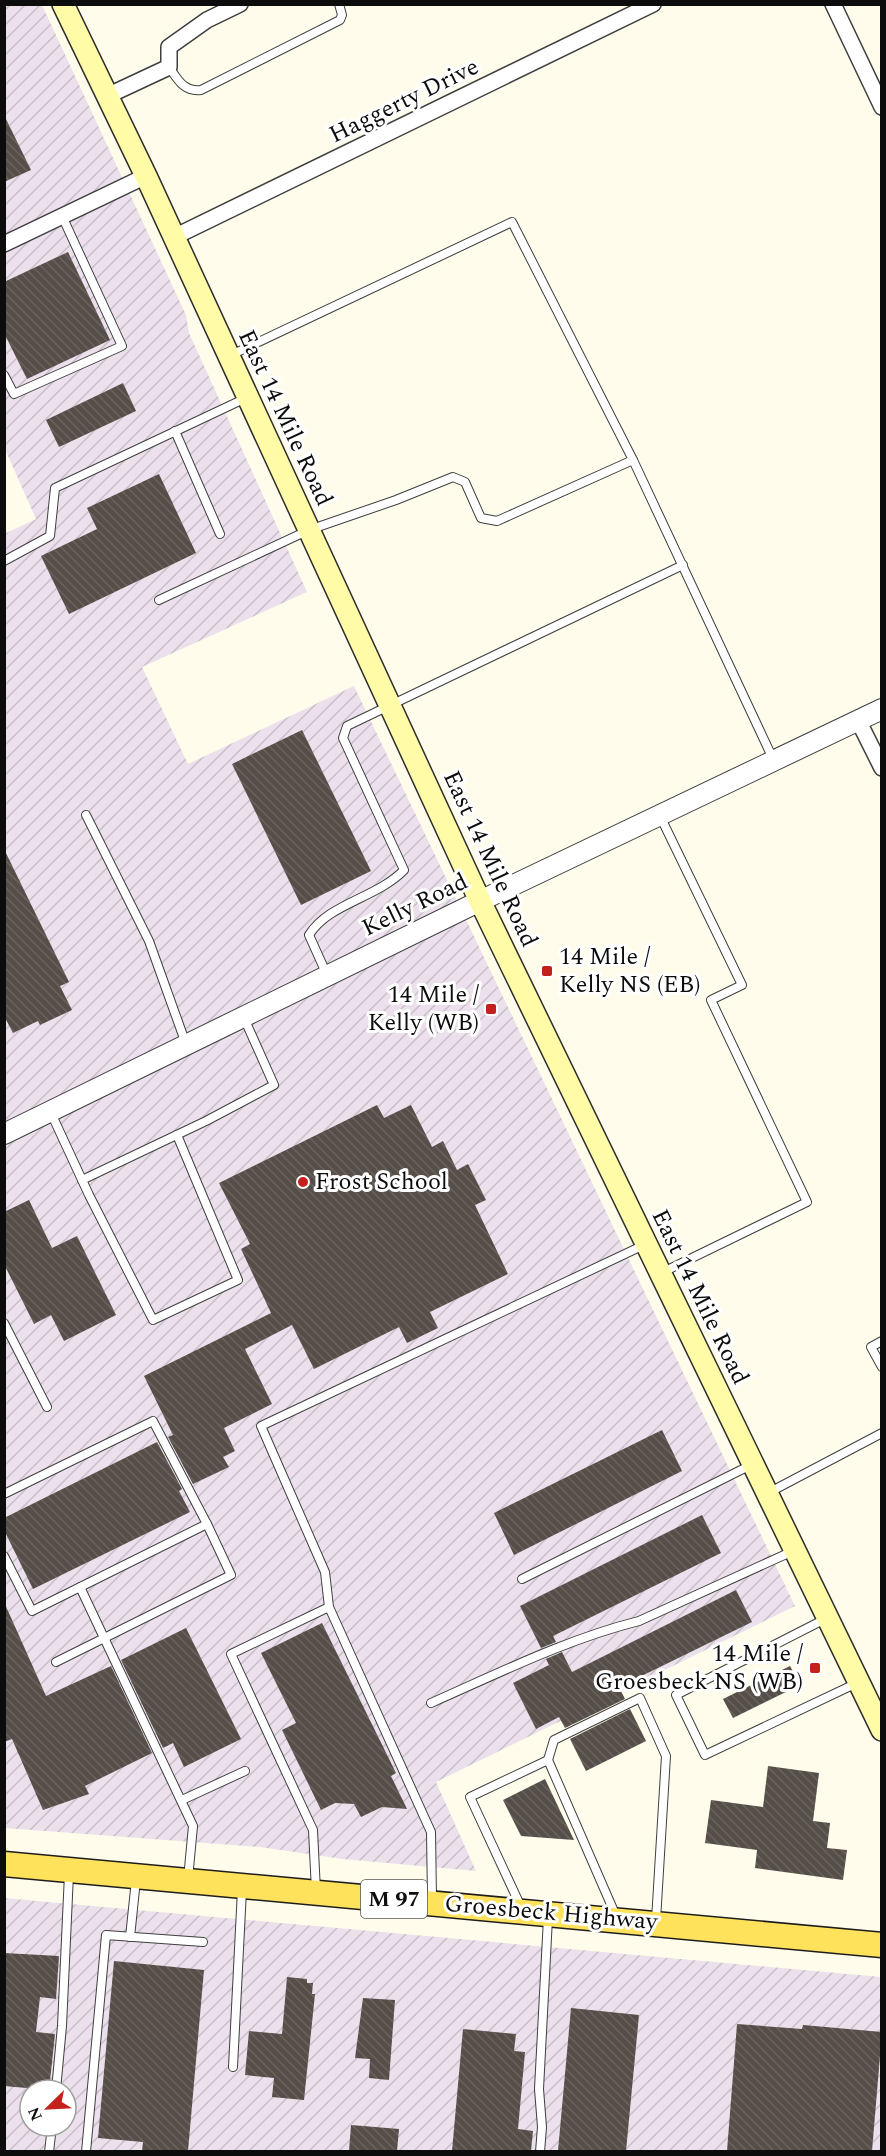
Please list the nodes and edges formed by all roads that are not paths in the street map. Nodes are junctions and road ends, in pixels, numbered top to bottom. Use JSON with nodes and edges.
{"nodes":[{"id":1,"x":63,"y":4,"type":"edge"},
{"id":2,"x":240,"y":4,"type":"edge"},
{"id":3,"x":339,"y":4,"type":"edge"},
{"id":4,"x":653,"y":4,"type":"edge"},
{"id":5,"x":833,"y":4,"type":"edge"},
{"id":6,"x":170,"y":67,"type":"junction"},
{"id":7,"x":107,"y":96,"type":"junction"},
{"id":8,"x":882,"y":107,"type":"edge"},
{"id":9,"x":146,"y":176,"type":"junction"},
{"id":10,"x":62,"y":216,"type":"junction"},
{"id":11,"x":174,"y":237,"type":"junction"},
{"id":12,"x":4,"y":244,"type":"edge"},
{"id":13,"x":228,"y":357,"type":"junction"},
{"id":14,"x":4,"y":375,"type":"edge"},
{"id":15,"x":247,"y":397,"type":"junction"},
{"id":16,"x":175,"y":431,"type":"junction"},
{"id":17,"x":633,"y":460,"type":"junction"},
{"id":18,"x":309,"y":530,"type":"junction"},
{"id":19,"x":220,"y":534,"type":"dead end"},
{"id":20,"x":4,"y":561,"type":"edge"},
{"id":21,"x":683,"y":565,"type":"junction"},
{"id":22,"x":159,"y":600,"type":"dead end"},
{"id":23,"x":391,"y":705,"type":"junction"},
{"id":24,"x":882,"y":709,"type":"edge"},
{"id":25,"x":858,"y":720,"type":"junction"},
{"id":26,"x":774,"y":761,"type":"junction"},
{"id":27,"x":882,"y":768,"type":"edge"},
{"id":28,"x":86,"y":815,"type":"dead end"},
{"id":29,"x":659,"y":815,"type":"junction"},
{"id":30,"x":480,"y":901,"type":"junction"},
{"id":31,"x":327,"y":976,"type":"junction"},
{"id":32,"x":244,"y":1017,"type":"junction"},
{"id":33,"x":186,"y":1045,"type":"junction"},
{"id":34,"x":50,"y":1111,"type":"junction"},
{"id":35,"x":4,"y":1134,"type":"edge"},
{"id":36,"x":177,"y":1135,"type":"junction"},
{"id":37,"x":82,"y":1180,"type":"junction"},
{"id":38,"x":646,"y":1244,"type":"junction"},
{"id":39,"x":660,"y":1274,"type":"junction"},
{"id":40,"x":4,"y":1323,"type":"edge"},
{"id":41,"x":882,"y":1341,"type":"edge"},
{"id":42,"x":882,"y":1366,"type":"edge"},
{"id":43,"x":47,"y":1407,"type":"dead end"},
{"id":44,"x":882,"y":1432,"type":"edge"},
{"id":45,"x":753,"y":1464,"type":"junction"},
{"id":46,"x":767,"y":1493,"type":"junction"},
{"id":47,"x":4,"y":1494,"type":"edge"},
{"id":48,"x":207,"y":1524,"type":"junction"},
{"id":49,"x":794,"y":1550,"type":"junction"},
{"id":50,"x":4,"y":1556,"type":"edge"},
{"id":51,"x":522,"y":1579,"type":"dead end"},
{"id":52,"x":80,"y":1587,"type":"junction"},
{"id":53,"x":329,"y":1607,"type":"junction"},
{"id":54,"x":827,"y":1618,"type":"junction"},
{"id":55,"x":104,"y":1638,"type":"junction"},
{"id":56,"x":56,"y":1662,"type":"dead end"},
{"id":57,"x":859,"y":1683,"type":"junction"},
{"id":58,"x":431,"y":1703,"type":"dead end"},
{"id":59,"x":882,"y":1730,"type":"edge"},
{"id":60,"x":548,"y":1760,"type":"junction"},
{"id":61,"x":245,"y":1771,"type":"dead end"},
{"id":62,"x":182,"y":1800,"type":"junction"},
{"id":63,"x":4,"y":1864,"type":"edge"},
{"id":64,"x":70,"y":1870,"type":"junction"},
{"id":65,"x":137,"y":1876,"type":"junction"},
{"id":66,"x":187,"y":1881,"type":"junction"},
{"id":67,"x":242,"y":1885,"type":"junction"},
{"id":68,"x":316,"y":1892,"type":"junction"},
{"id":69,"x":432,"y":1903,"type":"junction"},
{"id":70,"x":523,"y":1911,"type":"junction"},
{"id":71,"x":549,"y":1913,"type":"junction"},
{"id":72,"x":618,"y":1919,"type":"junction"},
{"id":73,"x":656,"y":1923,"type":"junction"},
{"id":74,"x":130,"y":1937,"type":"junction"},
{"id":75,"x":203,"y":1942,"type":"dead end"},
{"id":76,"x":882,"y":1946,"type":"edge"},
{"id":77,"x":233,"y":2067,"type":"dead end"},
{"id":78,"x":57,"y":2078,"type":"edge"},
{"id":79,"x":86,"y":2151,"type":"edge"},
{"id":80,"x":540,"y":2151,"type":"edge"}],
"edges":[{"from":1,"to":7,"type":"main road","name":"East 14 Mile Road"},
{"from":2,"to":6,"type":"street"},
{"from":3,"to":6,"type":"lane"},
{"from":4,"to":11,"type":"street","name":"Haggerty Drive"},
{"from":5,"to":8,"type":"street"},
{"from":6,"to":7,"type":"street"},
{"from":7,"to":9,"type":"main road","name":"East 14 Mile Road"},
{"from":9,"to":10,"type":"street"},
{"from":9,"to":11,"type":"main road","name":"East 14 Mile Road"},
{"from":10,"to":12,"type":"street"},
{"from":10,"to":14,"type":"lane"},
{"from":11,"to":13,"type":"main road","name":"East 14 Mile Road"},
{"from":13,"to":15,"type":"main road","name":"East 14 Mile Road"},
{"from":13,"to":17,"type":"lane"},
{"from":15,"to":16,"type":"lane"},
{"from":15,"to":18,"type":"main road","name":"East 14 Mile Road"},
{"from":16,"to":19,"type":"lane"},
{"from":16,"to":20,"type":"lane"},
{"from":17,"to":18,"type":"lane"},
{"from":17,"to":21,"type":"lane"},
{"from":18,"to":22,"type":"lane"},
{"from":18,"to":23,"type":"main road","name":"East 14 Mile Road"},
{"from":21,"to":23,"type":"lane"},
{"from":21,"to":26,"type":"lane"},
{"from":23,"to":30,"type":"main road","name":"East 14 Mile Road"},
{"from":23,"to":31,"type":"lane"},
{"from":24,"to":25,"type":"street","name":"Kelly Road"},
{"from":25,"to":26,"type":"street","name":"Kelly Road"},
{"from":25,"to":27,"type":"street"},
{"from":26,"to":29,"type":"street","name":"Kelly Road"},
{"from":28,"to":33,"type":"lane"},
{"from":29,"to":30,"type":"street","name":"Kelly Road"},
{"from":29,"to":39,"type":"lane"},
{"from":30,"to":31,"type":"street","name":"Kelly Road"},
{"from":30,"to":38,"type":"main road","name":"East 14 Mile Road"},
{"from":31,"to":32,"type":"street","name":"Kelly Road"},
{"from":32,"to":33,"type":"street","name":"Kelly Road"},
{"from":32,"to":36,"type":"lane"},
{"from":33,"to":34,"type":"street","name":"Kelly Road"},
{"from":34,"to":35,"type":"street","name":"Kelly Road"},
{"from":34,"to":37,"type":"lane"},
{"from":36,"to":37,"type":"lane"},
{"from":36,"to":37,"type":"lane"},
{"from":38,"to":39,"type":"main road","name":"East 14 Mile Road"},
{"from":38,"to":53,"type":"lane"},
{"from":39,"to":45,"type":"main road","name":"East 14 Mile Road"},
{"from":40,"to":43,"type":"lane"},
{"from":41,"to":42,"type":"lane"},
{"from":44,"to":46,"type":"lane"},
{"from":45,"to":46,"type":"main road","name":"East 14 Mile Road"},
{"from":45,"to":51,"type":"lane"},
{"from":46,"to":49,"type":"main road","name":"East 14 Mile Road"},
{"from":47,"to":48,"type":"lane"},
{"from":48,"to":52,"type":"lane"},
{"from":48,"to":55,"type":"lane"},
{"from":49,"to":54,"type":"main road","name":"East 14 Mile Road"},
{"from":49,"to":58,"type":"lane"},
{"from":50,"to":52,"type":"lane"},
{"from":52,"to":55,"type":"lane"},
{"from":53,"to":68,"type":"lane"},
{"from":53,"to":69,"type":"lane"},
{"from":54,"to":57,"type":"main road","name":"East 14 Mile Road"},
{"from":54,"to":57,"type":"lane"},
{"from":55,"to":56,"type":"lane"},
{"from":55,"to":62,"type":"lane"},
{"from":57,"to":59,"type":"main road","name":"East 14 Mile Road"},
{"from":60,"to":70,"type":"lane"},
{"from":60,"to":72,"type":"lane"},
{"from":60,"to":73,"type":"lane"},
{"from":61,"to":62,"type":"lane"},
{"from":62,"to":66,"type":"lane"},
{"from":63,"to":64,"type":"main road","name":"Groesbeck Highway","number":"M 97"},
{"from":64,"to":65,"type":"main road","name":"Groesbeck Highway","number":"M 97"},
{"from":64,"to":78,"type":"lane"},
{"from":65,"to":66,"type":"main road","name":"Groesbeck Highway","number":"M 97"},
{"from":65,"to":74,"type":"lane"},
{"from":66,"to":67,"type":"main road","name":"Groesbeck Highway","number":"M 97"},
{"from":67,"to":68,"type":"main road","name":"Groesbeck Highway","number":"M 97"},
{"from":67,"to":77,"type":"lane"},
{"from":68,"to":69,"type":"main road","name":"Groesbeck Highway","number":"M 97"},
{"from":69,"to":70,"type":"main road","name":"Groesbeck Highway","number":"M 97"},
{"from":70,"to":71,"type":"main road","name":"Groesbeck Highway","number":"M 97"},
{"from":71,"to":72,"type":"main road","name":"Groesbeck Highway","number":"M 97"},
{"from":71,"to":80,"type":"lane"},
{"from":72,"to":73,"type":"main road","name":"Groesbeck Highway","number":"M 97"},
{"from":73,"to":76,"type":"main road","name":"Groesbeck Highway","number":"M 97"},
{"from":74,"to":75,"type":"lane"},
{"from":74,"to":79,"type":"lane"}]}
